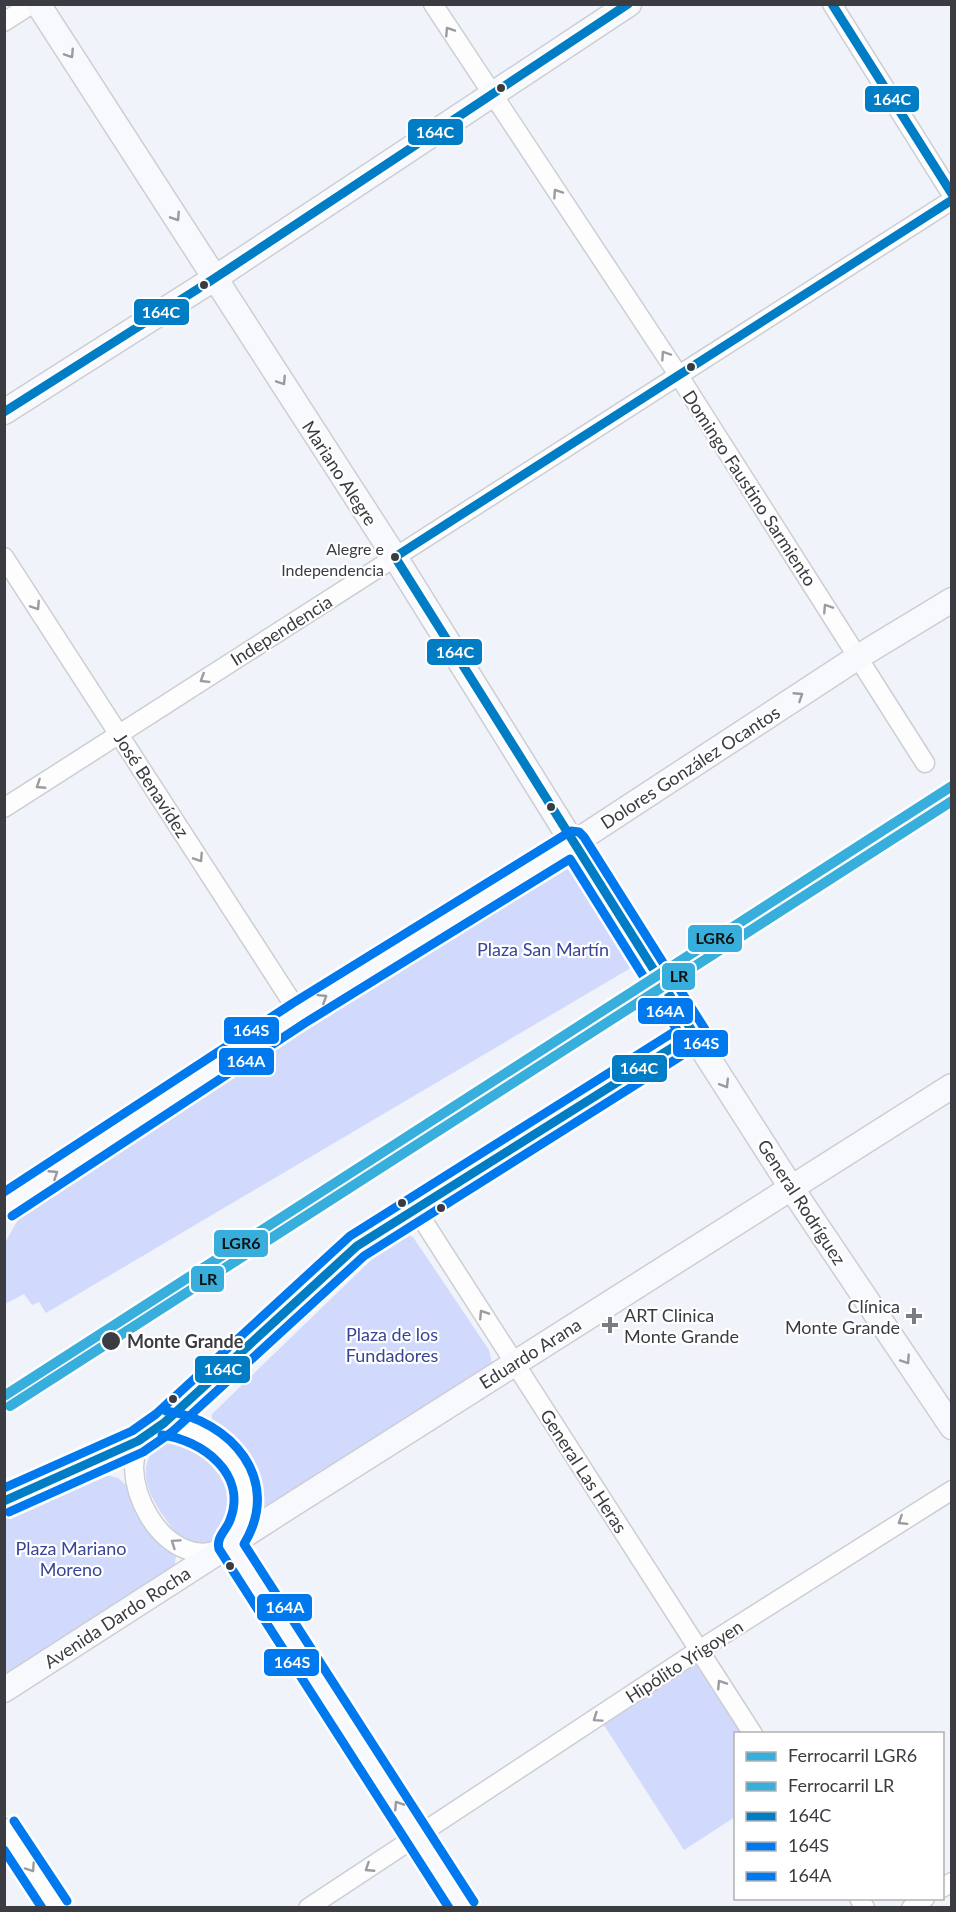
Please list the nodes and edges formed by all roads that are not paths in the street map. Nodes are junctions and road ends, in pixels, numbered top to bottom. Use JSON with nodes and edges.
{"nodes":[{"id":1,"x":32,"y":4,"type":"edge"},
{"id":2,"x":38,"y":4,"type":"edge"},
{"id":3,"x":433,"y":4,"type":"edge"},
{"id":4,"x":628,"y":4,"type":"edge"},
{"id":5,"x":832,"y":4,"type":"edge"},
{"id":6,"x":4,"y":22,"type":"edge"},
{"id":7,"x":491,"y":95,"type":"junction"},
{"id":8,"x":951,"y":195,"type":"edge"},
{"id":9,"x":951,"y":201,"type":"edge"},
{"id":10,"x":215,"y":278,"type":"junction"},
{"id":11,"x":679,"y":376,"type":"junction"},
{"id":12,"x":4,"y":412,"type":"edge"},
{"id":13,"x":4,"y":557,"type":"edge"},
{"id":14,"x":395,"y":557,"type":"junction"},
{"id":15,"x":951,"y":600,"type":"edge"},
{"id":16,"x":858,"y":657,"type":"junction"},
{"id":17,"x":119,"y":733,"type":"junction"},
{"id":18,"x":925,"y":763,"type":"dead end"},
{"id":19,"x":4,"y":808,"type":"edge"},
{"id":20,"x":574,"y":843,"type":"junction"},
{"id":21,"x":655,"y":976,"type":"joint"},
{"id":22,"x":298,"y":1013,"type":"junction"},
{"id":23,"x":694,"y":1034,"type":"junction"},
{"id":24,"x":951,"y":1086,"type":"edge"},
{"id":25,"x":792,"y":1189,"type":"junction"},
{"id":26,"x":5,"y":1206,"type":"edge"},
{"id":27,"x":415,"y":1208,"type":"junction"},
{"id":28,"x":514,"y":1363,"type":"junction"},
{"id":29,"x":164,"y":1424,"type":"junction"},
{"id":30,"x":951,"y":1427,"type":"edge"},
{"id":31,"x":138,"y":1441,"type":"junction"},
{"id":32,"x":951,"y":1490,"type":"edge"},
{"id":33,"x":4,"y":1501,"type":"edge"},
{"id":34,"x":230,"y":1544,"type":"junction"},
{"id":35,"x":699,"y":1650,"type":"junction"},
{"id":36,"x":4,"y":1690,"type":"edge"},
{"id":37,"x":752,"y":1732,"type":"edge"},
{"id":38,"x":4,"y":1828,"type":"edge"},
{"id":39,"x":418,"y":1836,"type":"junction"},
{"id":40,"x":57,"y":1908,"type":"edge"},
{"id":41,"x":308,"y":1908,"type":"edge"},
{"id":42,"x":464,"y":1908,"type":"edge"}],
"edges":[{"from":1,"to":6,"type":"street"},
{"from":2,"to":10,"type":"street","name":"Mariano Alegre","one_way":true},
{"from":7,"to":3,"type":"street","name":"Domingo Faustino Sarmiento","one_way":true},
{"from":4,"to":7,"type":"street"},
{"from":5,"to":8,"type":"street"},
{"from":7,"to":10,"type":"street"},
{"from":11,"to":7,"type":"street","name":"Domingo Faustino Sarmiento","one_way":true},
{"from":9,"to":11,"type":"street","name":"Independencia"},
{"from":10,"to":12,"type":"street"},
{"from":10,"to":14,"type":"street","name":"Mariano Alegre","one_way":true},
{"from":11,"to":14,"type":"street","name":"Independencia"},
{"from":16,"to":11,"type":"street","name":"Domingo Faustino Sarmiento","one_way":true},
{"from":13,"to":17,"type":"street","name":"José Benavídez","one_way":true},
{"from":14,"to":17,"type":"street","name":"Independencia","one_way":true},
{"from":14,"to":20,"type":"street","name":"Mariano Alegre"},
{"from":15,"to":16,"type":"street","name":"Dolores González Ocantos"},
{"from":16,"to":18,"type":"street","name":"Domingo Faustino Sarmiento"},
{"from":20,"to":16,"type":"street","name":"Dolores González Ocantos","one_way":true},
{"from":17,"to":19,"type":"street","name":"Independencia","one_way":true},
{"from":17,"to":22,"type":"street","name":"José Benavídez","one_way":true},
{"from":20,"to":21,"type":"street","name":"Mariano Alegre"},
{"from":22,"to":20,"type":"street","name":"Dolores González Ocantos","one_way":true},
{"from":21,"to":23,"type":"street","name":"General Rodríguez"},
{"from":26,"to":22,"type":"street","name":"Dolores González Ocantos","one_way":true},
{"from":23,"to":25,"type":"street","name":"General Rodríguez","one_way":true},
{"from":23,"to":27,"type":"street"},
{"from":24,"to":25,"type":"street","name":"Eduardo Arana"},
{"from":25,"to":28,"type":"street","name":"Eduardo Arana"},
{"from":25,"to":30,"type":"street","name":"General Rodríguez","one_way":true},
{"from":28,"to":27,"type":"street","name":"General Las Heras","one_way":true},
{"from":27,"to":29,"type":"street"},
{"from":28,"to":34,"type":"street","name":"Eduardo Arana"},
{"from":28,"to":35,"type":"street","name":"General Las Heras"},
{"from":29,"to":31,"type":"street"},
{"from":29,"to":34,"type":"street"},
{"from":31,"to":33,"type":"street"},
{"from":34,"to":31,"type":"street","one_way":true},
{"from":32,"to":35,"type":"street","name":"Hipólito Yrigoyen","one_way":true},
{"from":34,"to":36,"type":"street","name":"Avenida Dardo Rocha"},
{"from":39,"to":34,"type":"street","one_way":true},
{"from":37,"to":35,"type":"street","name":"General Las Heras","one_way":true},
{"from":35,"to":39,"type":"street","name":"Hipólito Yrigoyen","one_way":true},
{"from":38,"to":40,"type":"street","one_way":true},
{"from":39,"to":41,"type":"street","name":"Hipólito Yrigoyen","one_way":true},
{"from":39,"to":42,"type":"street"}]}
